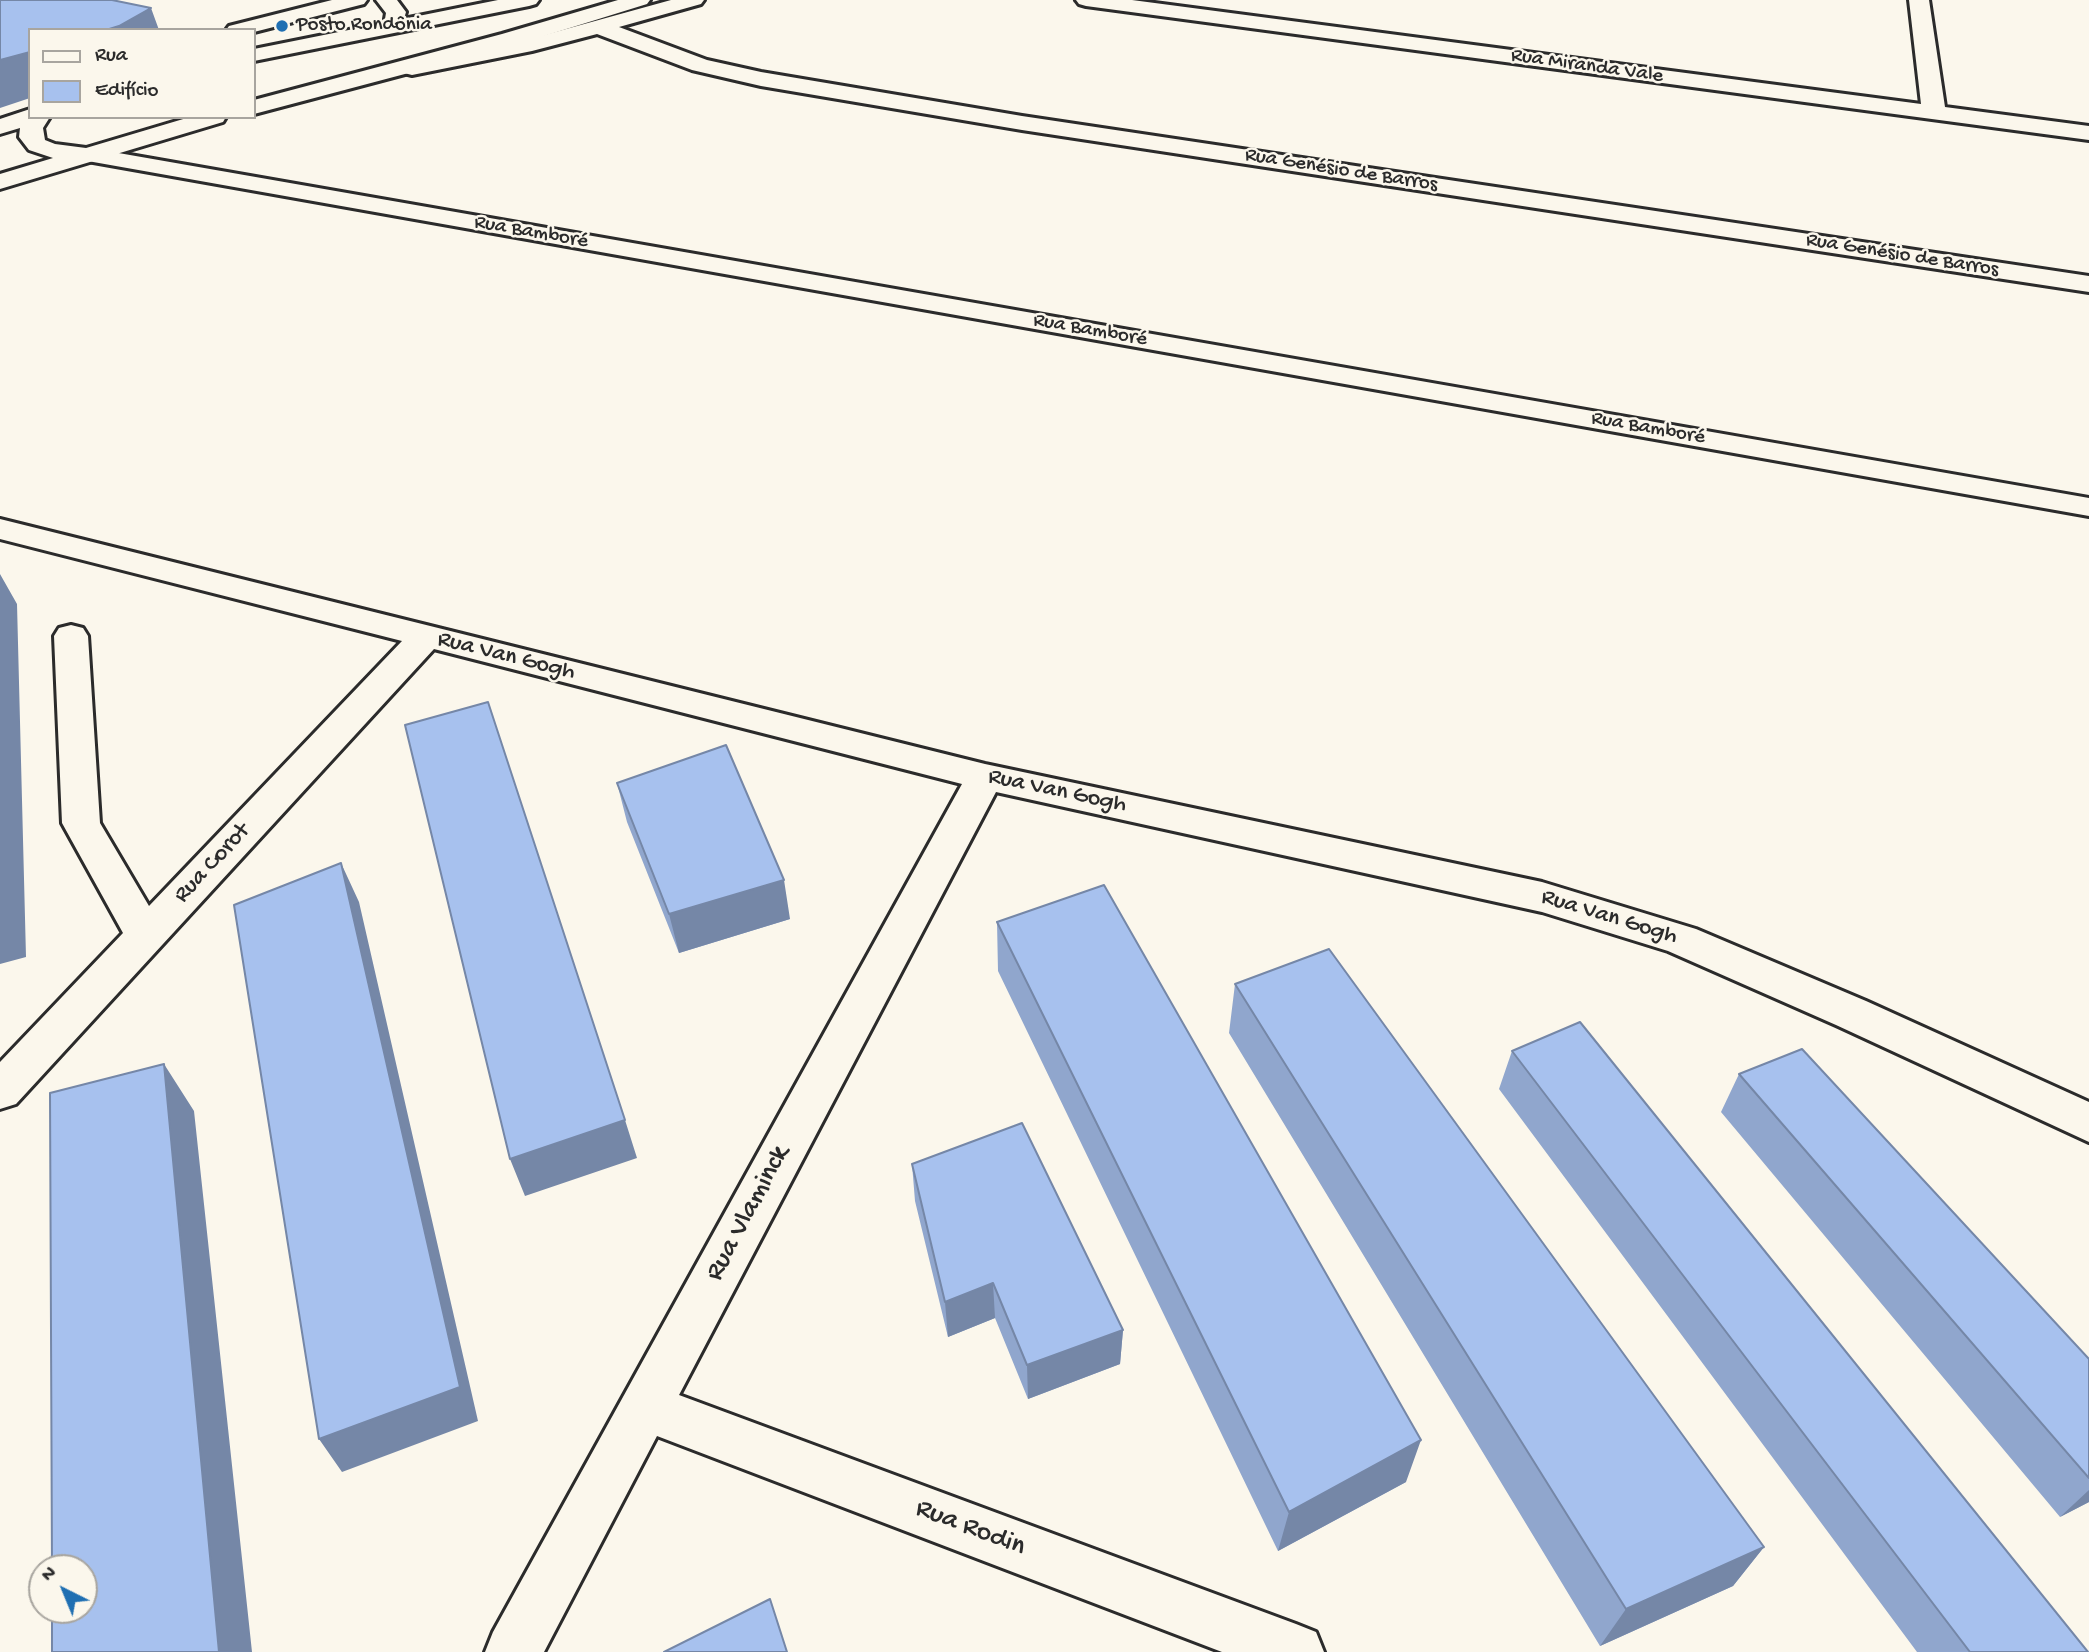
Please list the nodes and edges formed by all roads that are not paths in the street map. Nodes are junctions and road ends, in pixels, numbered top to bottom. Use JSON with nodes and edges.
{"nodes":[{"id":1,"x":357,"y":0,"type":"edge"},
{"id":2,"x":386,"y":0,"type":"edge"},
{"id":3,"x":513,"y":0,"type":"edge"},
{"id":4,"x":528,"y":0,"type":"edge"},
{"id":5,"x":640,"y":0,"type":"edge"},
{"id":6,"x":694,"y":0,"type":"edge"},
{"id":7,"x":1086,"y":0,"type":"edge"},
{"id":8,"x":1919,"y":0,"type":"edge"},
{"id":9,"x":486,"y":9,"type":"junction"},
{"id":10,"x":394,"y":25,"type":"junction"},
{"id":11,"x":244,"y":28,"type":"edge"},
{"id":12,"x":601,"y":28,"type":"junction"},
{"id":13,"x":256,"y":55,"type":"edge"},
{"id":14,"x":383,"y":74,"type":"junction"},
{"id":15,"x":256,"y":106,"type":"edge"},
{"id":16,"x":1934,"y":113,"type":"junction"},
{"id":17,"x":28,"y":117,"type":"edge"},
{"id":18,"x":38,"y":119,"type":"edge"},
{"id":19,"x":208,"y":119,"type":"edge"},
{"id":20,"x":0,"y":127,"type":"edge"},
{"id":21,"x":2089,"y":133,"type":"edge"},
{"id":22,"x":90,"y":155,"type":"junction"},
{"id":23,"x":0,"y":183,"type":"edge"},
{"id":24,"x":2089,"y":284,"type":"edge"},
{"id":25,"x":2089,"y":507,"type":"edge"},
{"id":26,"x":0,"y":529,"type":"edge"},
{"id":27,"x":71,"y":636,"type":"dead end"},
{"id":28,"x":426,"y":637,"type":"junction"},
{"id":29,"x":985,"y":777,"type":"junction"},
{"id":30,"x":146,"y":936,"type":"junction"},
{"id":31,"x":0,"y":1091,"type":"edge"},
{"id":32,"x":2089,"y":1123,"type":"edge"},
{"id":33,"x":645,"y":1407,"type":"junction"},
{"id":34,"x":513,"y":1652,"type":"edge"},
{"id":35,"x":1296,"y":1652,"type":"edge"}],
"edges":[{"from":1,"to":11,"type":"street"},
{"from":2,"to":10,"type":"street"},
{"from":3,"to":9,"type":"street"},
{"from":4,"to":9,"type":"street"},
{"from":5,"to":14,"type":"street"},
{"from":6,"to":12,"type":"street"},
{"from":7,"to":16,"type":"street","name":"Rua Miranda Vale"},
{"from":8,"to":16,"type":"street"},
{"from":9,"to":10,"type":"street"},
{"from":10,"to":13,"type":"street"},
{"from":12,"to":14,"type":"street"},
{"from":12,"to":24,"type":"street","name":"Rua Genésio de Barros"},
{"from":14,"to":15,"type":"street"},
{"from":16,"to":21,"type":"street","name":"Rua Miranda Vale"},
{"from":17,"to":20,"type":"street"},
{"from":18,"to":22,"type":"street","name":"Rua Bamboré"},
{"from":19,"to":22,"type":"street"},
{"from":22,"to":23,"type":"street"},
{"from":22,"to":25,"type":"street","name":"Rua Bamboré"},
{"from":26,"to":28,"type":"street","name":"Rua Van Gogh"},
{"from":27,"to":30,"type":"street"},
{"from":28,"to":29,"type":"street","name":"Rua Van Gogh"},
{"from":28,"to":30,"type":"street","name":"Rua Corot"},
{"from":29,"to":32,"type":"street","name":"Rua Van Gogh"},
{"from":29,"to":33,"type":"street","name":"Rua Vlaminck"},
{"from":30,"to":31,"type":"street","name":"Rua Corot"},
{"from":33,"to":34,"type":"street","name":"Rua Vlaminck"},
{"from":33,"to":35,"type":"street","name":"Rua Rodin"}]}
